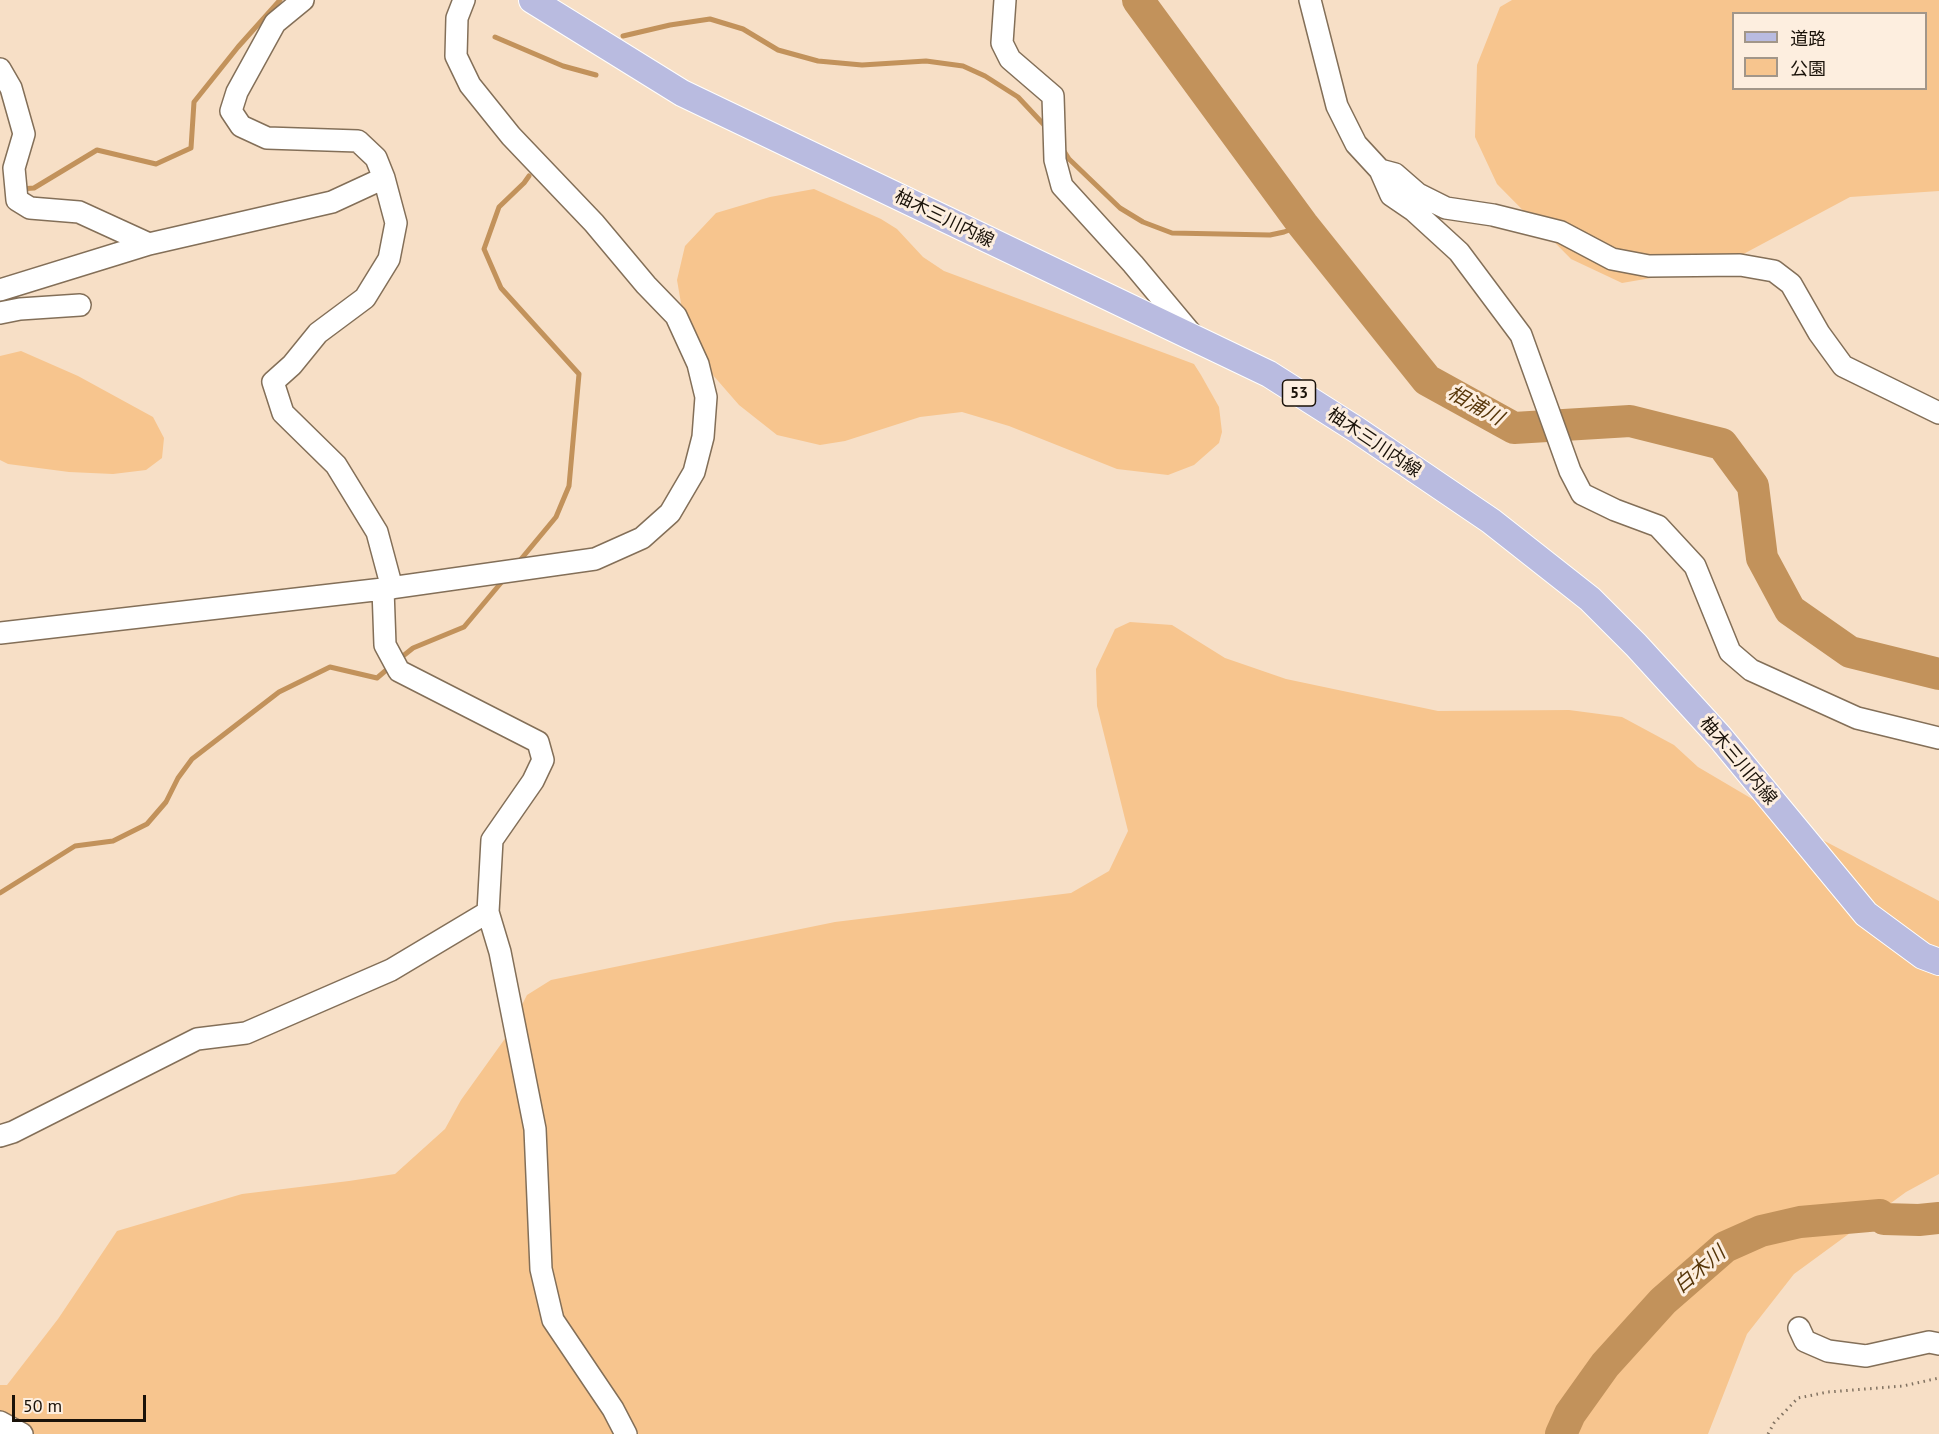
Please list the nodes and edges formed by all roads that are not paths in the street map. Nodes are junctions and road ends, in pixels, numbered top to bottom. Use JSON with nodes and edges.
{"nodes":[{"id":1,"x":303,"y":0,"type":"edge"},
{"id":2,"x":464,"y":0,"type":"edge"},
{"id":3,"x":532,"y":0,"type":"edge"},
{"id":4,"x":1005,"y":0,"type":"edge"},
{"id":5,"x":1310,"y":0,"type":"edge"},
{"id":6,"x":0,"y":69,"type":"edge"},
{"id":7,"x":1380,"y":170,"type":"junction"},
{"id":8,"x":384,"y":178,"type":"junction"},
{"id":9,"x":149,"y":244,"type":"junction"},
{"id":10,"x":0,"y":290,"type":"edge"},
{"id":11,"x":80,"y":305,"type":"dead end"},
{"id":12,"x":0,"y":313,"type":"edge"},
{"id":13,"x":1196,"y":340,"type":"junction"},
{"id":14,"x":1939,"y":413,"type":"edge"},
{"id":15,"x":387,"y":588,"type":"junction"},
{"id":16,"x":0,"y":633,"type":"edge"},
{"id":17,"x":1939,"y":738,"type":"edge"},
{"id":18,"x":488,"y":912,"type":"junction"},
{"id":19,"x":1939,"y":962,"type":"edge"},
{"id":20,"x":0,"y":1136,"type":"edge"},
{"id":21,"x":1799,"y":1328,"type":"dead end"},
{"id":22,"x":1939,"y":1344,"type":"edge"},
{"id":23,"x":0,"y":1422,"type":"edge"},
{"id":24,"x":22,"y":1434,"type":"edge"},
{"id":25,"x":626,"y":1434,"type":"edge"}],
"edges":[{"from":1,"to":8,"type":"street"},
{"from":2,"to":15,"type":"street"},
{"from":3,"to":13,"type":"main road","name":"柚木三川内線","number":"53"},
{"from":4,"to":13,"type":"street"},
{"from":5,"to":7,"type":"street"},
{"from":6,"to":9,"type":"street"},
{"from":7,"to":14,"type":"street"},
{"from":7,"to":17,"type":"street"},
{"from":8,"to":9,"type":"street"},
{"from":8,"to":15,"type":"street"},
{"from":9,"to":10,"type":"street"},
{"from":11,"to":12,"type":"street"},
{"from":13,"to":19,"type":"main road","name":"柚木三川内線","number":"53"},
{"from":15,"to":16,"type":"street"},
{"from":15,"to":18,"type":"street"},
{"from":18,"to":20,"type":"street"},
{"from":18,"to":25,"type":"street"},
{"from":21,"to":22,"type":"street"},
{"from":23,"to":24,"type":"street"}]}
